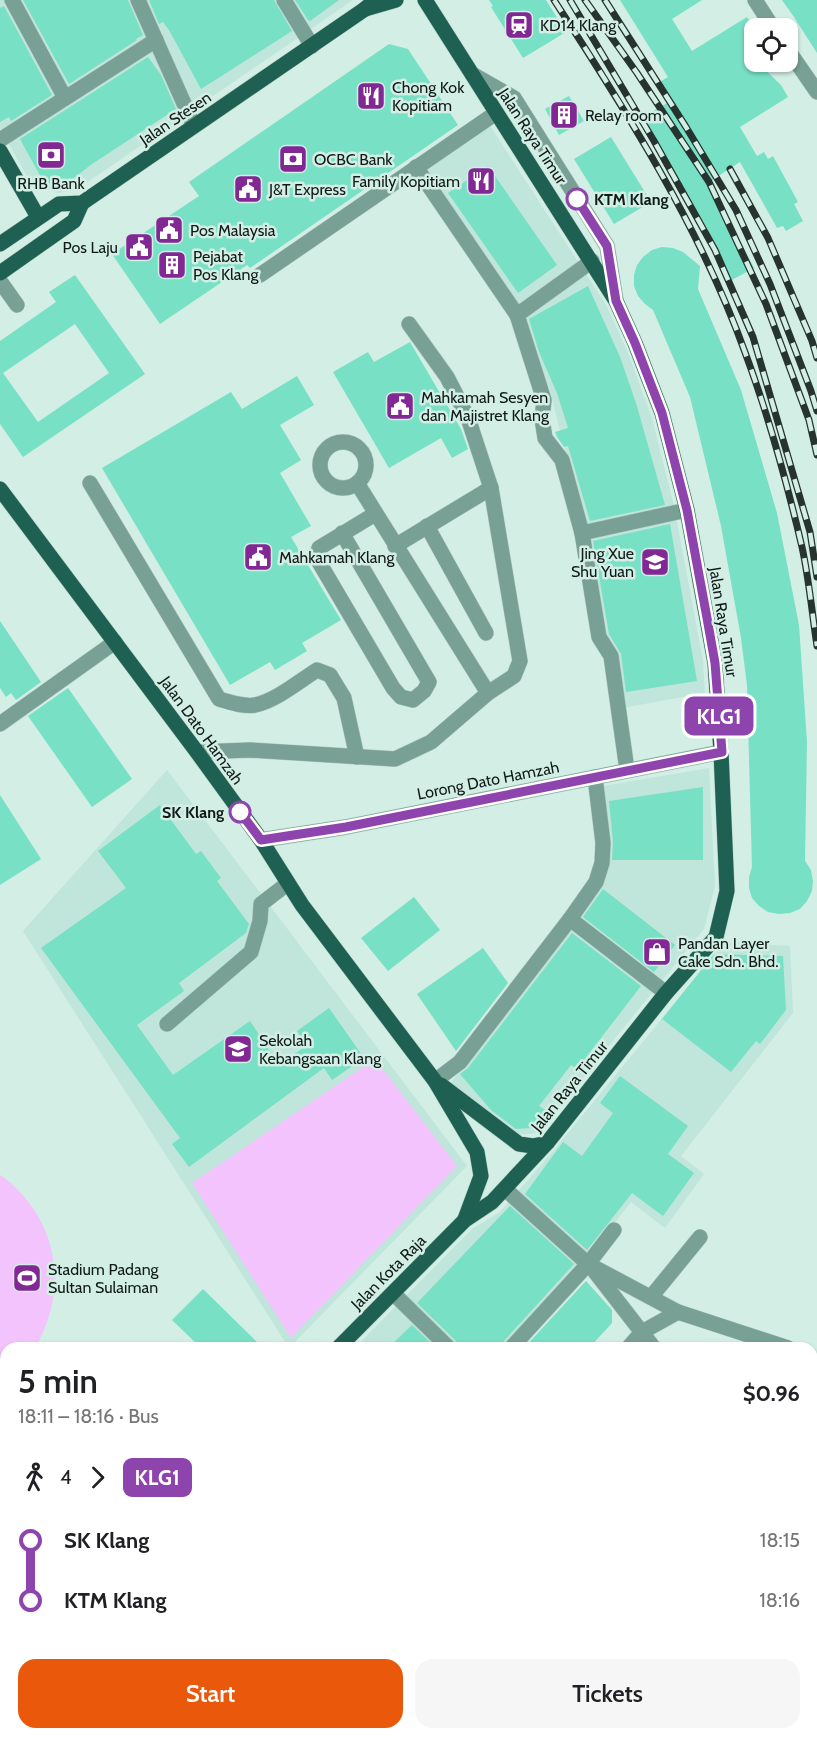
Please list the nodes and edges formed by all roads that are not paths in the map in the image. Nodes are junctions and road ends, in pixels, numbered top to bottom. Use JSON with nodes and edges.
{"nodes":[{"id":1,"x":12,"y":0,"type":"edge"},
{"id":2,"x":138,"y":0,"type":"edge"},
{"id":3,"x":284,"y":0,"type":"edge"},
{"id":4,"x":396,"y":0,"type":"edge"},
{"id":5,"x":413,"y":0,"type":"edge"},
{"id":6,"x":425,"y":0,"type":"edge"},
{"id":7,"x":755,"y":0,"type":"edge"},
{"id":8,"x":370,"y":5,"type":"edge"},
{"id":9,"x":436,"y":16,"type":"junction"},
{"id":10,"x":767,"y":18,"type":"edge"},
{"id":11,"x":156,"y":40,"type":"junction"},
{"id":12,"x":312,"y":46,"type":"junction"},
{"id":13,"x":798,"y":64,"type":"edge"},
{"id":14,"x":472,"y":74,"type":"junction"},
{"id":15,"x":817,"y":92,"type":"edge"},
{"id":16,"x":65,"y":98,"type":"junction"},
{"id":17,"x":496,"y":113,"type":"junction"},
{"id":18,"x":194,"y":126,"type":"junction"},
{"id":19,"x":0,"y":140,"type":"edge"},
{"id":20,"x":0,"y":150,"type":"edge"},
{"id":21,"x":416,"y":167,"type":"junction"},
{"id":22,"x":82,"y":203,"type":"junction"},
{"id":23,"x":38,"y":217,"type":"junction"},
{"id":24,"x":0,"y":243,"type":"edge"},
{"id":25,"x":592,"y":261,"type":"junction"},
{"id":26,"x":0,"y":273,"type":"edge"},
{"id":27,"x":260,"y":275,"type":"dead end"},
{"id":28,"x":0,"y":281,"type":"edge"},
{"id":29,"x":616,"y":301,"type":"junction"},
{"id":30,"x":17,"y":305,"type":"dead end"},
{"id":31,"x":517,"y":315,"type":"junction"},
{"id":32,"x":409,"y":324,"type":"dead end"},
{"id":33,"x":90,"y":483,"type":"dead end"},
{"id":34,"x":357,"y":483,"type":"dead end"},
{"id":35,"x":491,"y":488,"type":"junction"},
{"id":36,"x":0,"y":489,"type":"edge"},
{"id":37,"x":687,"y":510,"type":"junction"},
{"id":38,"x":375,"y":514,"type":"junction"},
{"id":39,"x":427,"y":526,"type":"junction"},
{"id":40,"x":582,"y":532,"type":"junction"},
{"id":41,"x":342,"y":533,"type":"junction"},
{"id":42,"x":395,"y":546,"type":"junction"},
{"id":43,"x":486,"y":633,"type":"dead end"},
{"id":44,"x":115,"y":642,"type":"junction"},
{"id":45,"x":488,"y":693,"type":"junction"},
{"id":46,"x":0,"y":724,"type":"edge"},
{"id":47,"x":722,"y":752,"type":"junction"},
{"id":48,"x":197,"y":753,"type":"junction"},
{"id":49,"x":357,"y":757,"type":"junction"},
{"id":50,"x":627,"y":770,"type":"junction"},
{"id":51,"x":596,"y":777,"type":"junction"},
{"id":52,"x":261,"y":840,"type":"junction"},
{"id":53,"x":287,"y":884,"type":"junction"},
{"id":54,"x":570,"y":919,"type":"junction"},
{"id":55,"x":666,"y":993,"type":"junction"},
{"id":56,"x":167,"y":1024,"type":"dead end"},
{"id":57,"x":435,"y":1081,"type":"junction"},
{"id":58,"x":547,"y":1143,"type":"junction"},
{"id":59,"x":504,"y":1189,"type":"junction"},
{"id":60,"x":465,"y":1220,"type":"junction"},
{"id":61,"x":614,"y":1230,"type":"dead end"},
{"id":62,"x":700,"y":1237,"type":"dead end"},
{"id":63,"x":588,"y":1264,"type":"junction"},
{"id":64,"x":393,"y":1293,"type":"junction"},
{"id":65,"x":651,"y":1297,"type":"junction"},
{"id":66,"x":678,"y":1312,"type":"junction"},
{"id":67,"x":642,"y":1332,"type":"junction"},
{"id":68,"x":344,"y":1342,"type":"edge"},
{"id":69,"x":443,"y":1342,"type":"edge"},
{"id":70,"x":516,"y":1342,"type":"edge"},
{"id":71,"x":633,"y":1342,"type":"edge"},
{"id":72,"x":650,"y":1342,"type":"edge"},
{"id":73,"x":770,"y":1342,"type":"edge"}],
"edges":[{"from":1,"to":16,"type":"street"},
{"from":2,"to":11,"type":"street"},
{"from":3,"to":12,"type":"street"},
{"from":4,"to":8,"type":"main road","name":"Jalan Stesen"},
{"from":5,"to":9,"type":"main road"},
{"from":6,"to":9,"type":"main road","name":"Jalan Raya Timur"},
{"from":7,"to":10,"type":"street"},
{"from":8,"to":12,"type":"main road","name":"Jalan Stesen"},
{"from":9,"to":14,"type":"main road","name":"Jalan Raya Timur"},
{"from":11,"to":16,"type":"street"},
{"from":11,"to":18,"type":"street"},
{"from":12,"to":18,"type":"main road","name":"Jalan Stesen"},
{"from":13,"to":15,"type":"street"},
{"from":14,"to":17,"type":"main road","name":"Jalan Raya Timur"},
{"from":14,"to":29,"type":"street"},
{"from":16,"to":19,"type":"street"},
{"from":17,"to":21,"type":"street"},
{"from":17,"to":25,"type":"main road","name":"Jalan Raya Timur"},
{"from":18,"to":22,"type":"main road","name":"Jalan Stesen"},
{"from":20,"to":23,"type":"main road"},
{"from":21,"to":27,"type":"street"},
{"from":21,"to":31,"type":"street"},
{"from":22,"to":23,"type":"main road","name":"Jalan Stesen"},
{"from":22,"to":26,"type":"main road"},
{"from":23,"to":24,"type":"main road","name":"Jalan Stesen"},
{"from":25,"to":29,"type":"main road","name":"Jalan Raya Timur"},
{"from":25,"to":31,"type":"street"},
{"from":28,"to":30,"type":"street"},
{"from":29,"to":37,"type":"main road","name":"Jalan Raya Timur"},
{"from":31,"to":40,"type":"street"},
{"from":32,"to":35,"type":"street"},
{"from":33,"to":49,"type":"street"},
{"from":34,"to":38,"type":"street"},
{"from":35,"to":39,"type":"street"},
{"from":35,"to":45,"type":"street"},
{"from":36,"to":44,"type":"main road","name":"Jalan Dato Hamzah"},
{"from":37,"to":40,"type":"street"},
{"from":37,"to":47,"type":"main road","name":"Jalan Raya Timur"},
{"from":38,"to":41,"type":"street"},
{"from":38,"to":42,"type":"street"},
{"from":39,"to":42,"type":"street"},
{"from":39,"to":43,"type":"street"},
{"from":40,"to":50,"type":"street"},
{"from":41,"to":41,"type":"street"},
{"from":42,"to":45,"type":"street"},
{"from":44,"to":46,"type":"street"},
{"from":44,"to":48,"type":"main road","name":"Jalan Dato Hamzah"},
{"from":45,"to":49,"type":"street"},
{"from":47,"to":50,"type":"street","name":"Lorong Dato Hamzah"},
{"from":47,"to":55,"type":"main road","name":"Jalan Raya Timur"},
{"from":48,"to":49,"type":"street"},
{"from":48,"to":52,"type":"main road","name":"Jalan Dato Hamzah"},
{"from":50,"to":51,"type":"street","name":"Lorong Dato Hamzah"},
{"from":51,"to":52,"type":"street","name":"Lorong Dato Hamzah"},
{"from":51,"to":54,"type":"street"},
{"from":52,"to":53,"type":"main road","name":"Jalan Dato Hamzah"},
{"from":53,"to":56,"type":"street"},
{"from":53,"to":57,"type":"main road","name":"Jalan Dato Hamzah"},
{"from":54,"to":55,"type":"street"},
{"from":54,"to":57,"type":"street"},
{"from":55,"to":58,"type":"main road","name":"Jalan Raya Timur"},
{"from":57,"to":58,"type":"main road"},
{"from":57,"to":60,"type":"main road"},
{"from":58,"to":59,"type":"main road","name":"Jalan Raya Timur"},
{"from":59,"to":60,"type":"main road","name":"Jalan Raya Timur"},
{"from":59,"to":63,"type":"street"},
{"from":60,"to":64,"type":"main road","name":"Jalan Kota Raja"},
{"from":61,"to":63,"type":"street"},
{"from":62,"to":65,"type":"street"},
{"from":63,"to":65,"type":"street"},
{"from":63,"to":67,"type":"street"},
{"from":63,"to":70,"type":"street"},
{"from":64,"to":68,"type":"main road","name":"Jalan Kota Raja"},
{"from":64,"to":69,"type":"street"},
{"from":65,"to":66,"type":"street"},
{"from":66,"to":67,"type":"street"},
{"from":66,"to":73,"type":"street"},
{"from":67,"to":71,"type":"street"},
{"from":67,"to":72,"type":"street"}]}
